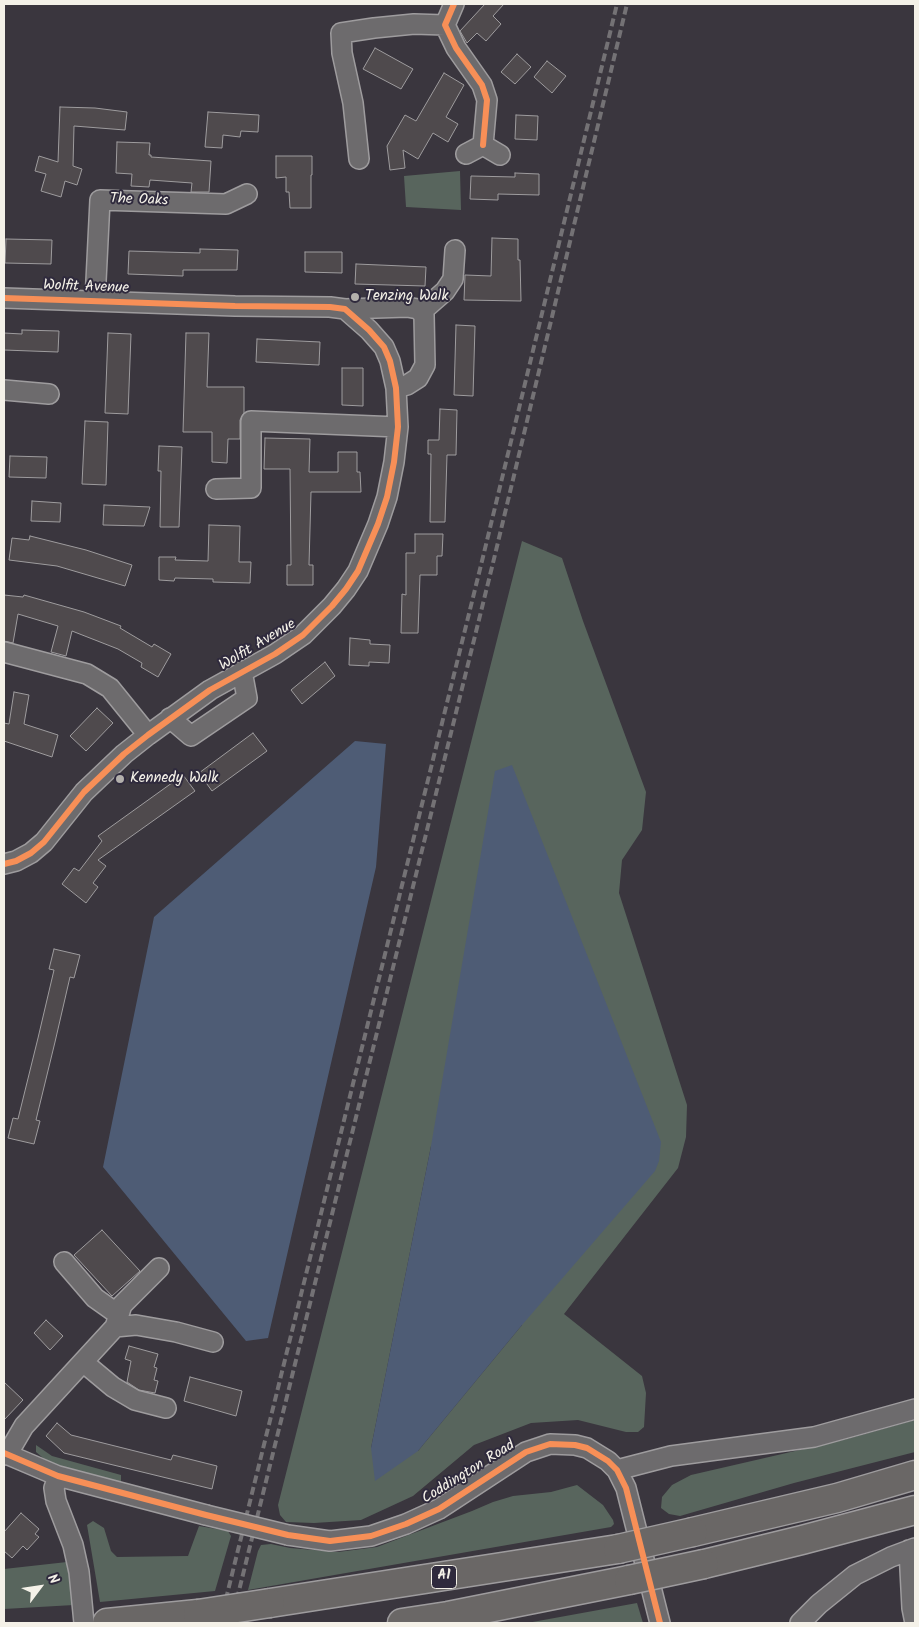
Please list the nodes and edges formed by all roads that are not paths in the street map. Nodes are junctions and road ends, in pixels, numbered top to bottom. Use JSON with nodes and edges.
{"nodes":[{"id":1,"x":454,"y":4,"type":"edge"},
{"id":2,"x":445,"y":25,"type":"junction"},
{"id":3,"x":500,"y":155,"type":"dead end"},
{"id":4,"x":359,"y":158,"type":"dead end"},
{"id":5,"x":247,"y":194,"type":"dead end"},
{"id":6,"x":455,"y":250,"type":"dead end"},
{"id":7,"x":4,"y":298,"type":"edge"},
{"id":8,"x":95,"y":301,"type":"junction"},
{"id":9,"x":345,"y":309,"type":"junction"},
{"id":10,"x":421,"y":312,"type":"junction"},
{"id":11,"x":396,"y":388,"type":"junction"},
{"id":12,"x":4,"y":390,"type":"edge"},
{"id":13,"x":49,"y":394,"type":"dead end"},
{"id":14,"x":398,"y":427,"type":"junction"},
{"id":15,"x":216,"y":489,"type":"dead end"},
{"id":16,"x":4,"y":652,"type":"edge"},
{"id":17,"x":242,"y":671,"type":"junction"},
{"id":18,"x":170,"y":718,"type":"junction"},
{"id":19,"x":148,"y":735,"type":"junction"},
{"id":20,"x":4,"y":864,"type":"edge"},
{"id":21,"x":64,"y":1262,"type":"dead end"},
{"id":22,"x":159,"y":1268,"type":"dead end"},
{"id":23,"x":117,"y":1321,"type":"junction"},
{"id":24,"x":213,"y":1342,"type":"dead end"},
{"id":25,"x":82,"y":1362,"type":"junction"},
{"id":26,"x":166,"y":1408,"type":"dead end"},
{"id":27,"x":915,"y":1409,"type":"edge"},
{"id":28,"x":5,"y":1454,"type":"edge"},
{"id":29,"x":617,"y":1470,"type":"junction"},
{"id":30,"x":915,"y":1475,"type":"edge"},
{"id":31,"x":58,"y":1476,"type":"junction"},
{"id":32,"x":915,"y":1510,"type":"edge"},
{"id":33,"x":912,"y":1549,"type":"edge"},
{"id":34,"x":84,"y":1623,"type":"edge"},
{"id":35,"x":109,"y":1623,"type":"edge"},
{"id":36,"x":402,"y":1623,"type":"edge"},
{"id":37,"x":660,"y":1623,"type":"edge"},
{"id":38,"x":800,"y":1623,"type":"edge"},
{"id":39,"x":915,"y":1623,"type":"edge"}],
"edges":[{"from":1,"to":2,"type":"street"},
{"from":2,"to":3,"type":"street"},
{"from":2,"to":4,"type":"street"},
{"from":5,"to":8,"type":"street","name":"The Oaks"},
{"from":6,"to":10,"type":"street"},
{"from":7,"to":8,"type":"street","name":"Wolfit Avenue"},
{"from":8,"to":9,"type":"street","name":"Wolfit Avenue"},
{"from":9,"to":10,"type":"street","name":"Wolfit Avenue"},
{"from":9,"to":11,"type":"street","name":"Wolfit Avenue"},
{"from":10,"to":11,"type":"street"},
{"from":11,"to":14,"type":"street","name":"Wolfit Avenue"},
{"from":12,"to":13,"type":"street"},
{"from":14,"to":15,"type":"street"},
{"from":14,"to":17,"type":"street","name":"Wolfit Avenue"},
{"from":16,"to":19,"type":"street"},
{"from":17,"to":18,"type":"street","name":"Wolfit Avenue"},
{"from":17,"to":18,"type":"street","name":"Wolfit Avenue"},
{"from":18,"to":19,"type":"street","name":"Wolfit Avenue"},
{"from":19,"to":20,"type":"street","name":"Wolfit Avenue"},
{"from":21,"to":23,"type":"street"},
{"from":22,"to":23,"type":"street"},
{"from":23,"to":24,"type":"street"},
{"from":23,"to":25,"type":"street"},
{"from":25,"to":26,"type":"street"},
{"from":25,"to":28,"type":"street"},
{"from":27,"to":29,"type":"street"},
{"from":28,"to":31,"type":"street","name":"Coddington Road"},
{"from":29,"to":31,"type":"street","name":"Coddington Road","bridge":true},
{"from":29,"to":37,"type":"street","name":"Coddington Road"},
{"from":30,"to":35,"type":"highway","number":"A1","bridge":true},
{"from":31,"to":34,"type":"street"},
{"from":32,"to":36,"type":"highway","bridge":true},
{"from":33,"to":38,"type":"street"},
{"from":33,"to":39,"type":"street"}]}
